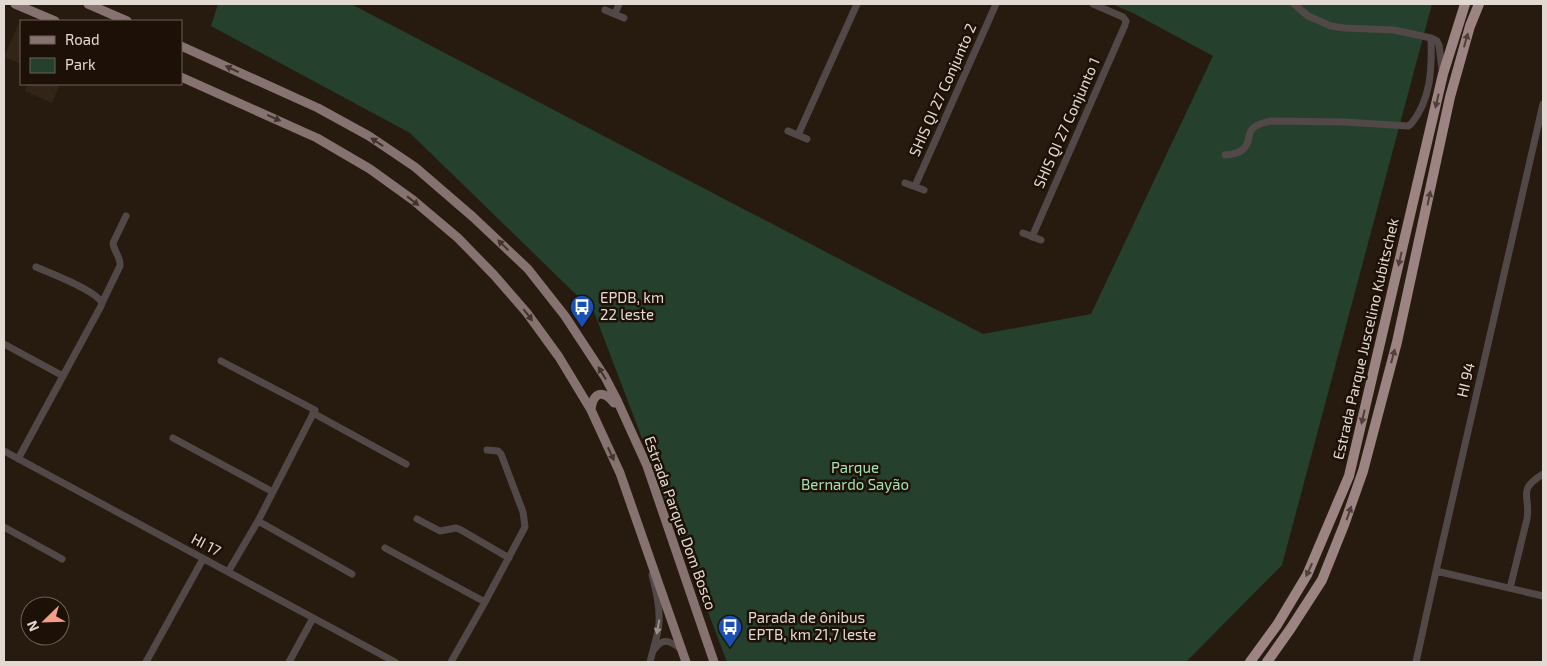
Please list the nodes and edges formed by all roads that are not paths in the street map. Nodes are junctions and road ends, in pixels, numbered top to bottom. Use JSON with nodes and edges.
{"nodes":[{"id":1,"x":15,"y":4,"type":"edge"},
{"id":2,"x":88,"y":4,"type":"edge"},
{"id":3,"x":619,"y":4,"type":"edge"},
{"id":4,"x":857,"y":4,"type":"edge"},
{"id":5,"x":996,"y":4,"type":"edge"},
{"id":6,"x":1093,"y":4,"type":"edge"},
{"id":7,"x":1294,"y":4,"type":"edge"},
{"id":8,"x":1465,"y":4,"type":"edge"},
{"id":9,"x":1479,"y":4,"type":"edge"},
{"id":10,"x":605,"y":10,"type":"dead end"},
{"id":11,"x":615,"y":14,"type":"junction"},
{"id":12,"x":624,"y":18,"type":"dead end"},
{"id":13,"x":53,"y":20,"type":"edge"},
{"id":14,"x":125,"y":20,"type":"edge"},
{"id":15,"x":1431,"y":38,"type":"junction"},
{"id":16,"x":182,"y":46,"type":"edge"},
{"id":17,"x":1443,"y":74,"type":"junction"},
{"id":18,"x":182,"y":77,"type":"edge"},
{"id":19,"x":1543,"y":104,"type":"edge"},
{"id":20,"x":788,"y":131,"type":"dead end"},
{"id":21,"x":798,"y":135,"type":"junction"},
{"id":22,"x":807,"y":138,"type":"dead end"},
{"id":23,"x":1534,"y":146,"type":"junction"},
{"id":24,"x":1543,"y":148,"type":"edge"},
{"id":25,"x":1225,"y":155,"type":"dead end"},
{"id":26,"x":905,"y":182,"type":"dead end"},
{"id":27,"x":915,"y":186,"type":"junction"},
{"id":28,"x":924,"y":190,"type":"dead end"},
{"id":29,"x":126,"y":216,"type":"dead end"},
{"id":30,"x":1023,"y":233,"type":"dead end"},
{"id":31,"x":1032,"y":237,"type":"junction"},
{"id":32,"x":1041,"y":240,"type":"dead end"},
{"id":33,"x":36,"y":267,"type":"dead end"},
{"id":34,"x":102,"y":303,"type":"junction"},
{"id":35,"x":4,"y":344,"type":"edge"},
{"id":36,"x":221,"y":360,"type":"dead end"},
{"id":37,"x":63,"y":376,"type":"junction"},
{"id":38,"x":591,"y":410,"type":"junction"},
{"id":39,"x":314,"y":412,"type":"junction"},
{"id":40,"x":628,"y":424,"type":"junction"},
{"id":41,"x":174,"y":438,"type":"dead end"},
{"id":42,"x":487,"y":450,"type":"dead end"},
{"id":43,"x":4,"y":451,"type":"edge"},
{"id":44,"x":18,"y":459,"type":"junction"},
{"id":45,"x":406,"y":464,"type":"dead end"},
{"id":46,"x":1543,"y":474,"type":"edge"},
{"id":47,"x":273,"y":492,"type":"junction"},
{"id":48,"x":417,"y":519,"type":"dead end"},
{"id":49,"x":258,"y":521,"type":"junction"},
{"id":50,"x":4,"y":526,"type":"edge"},
{"id":51,"x":646,"y":545,"type":"junction"},
{"id":52,"x":385,"y":548,"type":"dead end"},
{"id":53,"x":509,"y":558,"type":"junction"},
{"id":54,"x":62,"y":559,"type":"dead end"},
{"id":55,"x":203,"y":560,"type":"junction"},
{"id":56,"x":1436,"y":570,"type":"junction"},
{"id":57,"x":228,"y":572,"type":"junction"},
{"id":58,"x":352,"y":574,"type":"dead end"},
{"id":59,"x":1510,"y":588,"type":"junction"},
{"id":60,"x":1543,"y":596,"type":"edge"},
{"id":61,"x":486,"y":602,"type":"junction"},
{"id":62,"x":313,"y":618,"type":"junction"},
{"id":63,"x":681,"y":649,"type":"junction"},
{"id":64,"x":652,"y":654,"type":"junction"},
{"id":65,"x":146,"y":662,"type":"edge"},
{"id":66,"x":288,"y":662,"type":"edge"},
{"id":67,"x":395,"y":662,"type":"edge"},
{"id":68,"x":451,"y":662,"type":"edge"},
{"id":69,"x":650,"y":662,"type":"edge"},
{"id":70,"x":686,"y":662,"type":"edge"},
{"id":71,"x":714,"y":662,"type":"edge"},
{"id":72,"x":1250,"y":662,"type":"edge"},
{"id":73,"x":1267,"y":662,"type":"edge"},
{"id":74,"x":1416,"y":662,"type":"edge"}],
"edges":[{"from":1,"to":13,"type":"main road"},
{"from":2,"to":14,"type":"main road"},
{"from":3,"to":11,"type":"street"},
{"from":4,"to":21,"type":"street"},
{"from":5,"to":27,"type":"street","name":"SHIS QI 27 Conjunto 2"},
{"from":6,"to":31,"type":"street","name":"SHIS QI 27 Conjunto 1"},
{"from":7,"to":15,"type":"street"},
{"from":8,"to":17,"type":"highway","name":"Estrada Parque Juscelino Kubitschek"},
{"from":73,"to":9,"type":"highway","name":"Estrada Parque Juscelino Kubitschek","one_way":true},
{"from":10,"to":11,"type":"street"},
{"from":11,"to":12,"type":"street"},
{"from":15,"to":17,"type":"street"},
{"from":15,"to":25,"type":"street"},
{"from":40,"to":16,"type":"main road","name":"Estrada Parque Dom Bosco","one_way":true},
{"from":17,"to":72,"type":"highway","name":"Estrada Parque Juscelino Kubitschek","one_way":true},
{"from":18,"to":38,"type":"main road","one_way":true},
{"from":19,"to":23,"type":"street","name":"HI 94"},
{"from":20,"to":21,"type":"street"},
{"from":21,"to":22,"type":"street"},
{"from":23,"to":24,"type":"street"},
{"from":23,"to":56,"type":"street","name":"HI 94"},
{"from":26,"to":27,"type":"street"},
{"from":27,"to":28,"type":"street"},
{"from":29,"to":34,"type":"street"},
{"from":30,"to":31,"type":"street"},
{"from":31,"to":32,"type":"street"},
{"from":33,"to":34,"type":"street"},
{"from":34,"to":37,"type":"street"},
{"from":35,"to":37,"type":"street"},
{"from":36,"to":39,"type":"street"},
{"from":37,"to":44,"type":"street"},
{"from":38,"to":40,"type":"main road"},
{"from":38,"to":51,"type":"main road","one_way":true},
{"from":39,"to":45,"type":"street"},
{"from":39,"to":47,"type":"street"},
{"from":40,"to":71,"type":"main road","name":"Estrada Parque Dom Bosco"},
{"from":41,"to":47,"type":"street"},
{"from":42,"to":53,"type":"street"},
{"from":43,"to":44,"type":"street","name":"HI 17"},
{"from":44,"to":55,"type":"street","name":"HI 17"},
{"from":46,"to":59,"type":"street"},
{"from":47,"to":49,"type":"street"},
{"from":48,"to":53,"type":"street"},
{"from":49,"to":57,"type":"street"},
{"from":49,"to":58,"type":"street"},
{"from":50,"to":54,"type":"street"},
{"from":51,"to":63,"type":"main road"},
{"from":51,"to":64,"type":"street","one_way":true},
{"from":52,"to":61,"type":"street"},
{"from":53,"to":61,"type":"street"},
{"from":55,"to":57,"type":"street","name":"HI 17"},
{"from":55,"to":65,"type":"street"},
{"from":56,"to":59,"type":"street"},
{"from":56,"to":74,"type":"street","name":"HI 94"},
{"from":57,"to":62,"type":"street","name":"HI 17"},
{"from":59,"to":60,"type":"street"},
{"from":61,"to":68,"type":"street"},
{"from":62,"to":66,"type":"street"},
{"from":62,"to":67,"type":"street","name":"HI 17"},
{"from":63,"to":64,"type":"street"},
{"from":63,"to":70,"type":"main road"},
{"from":64,"to":69,"type":"street"}]}
